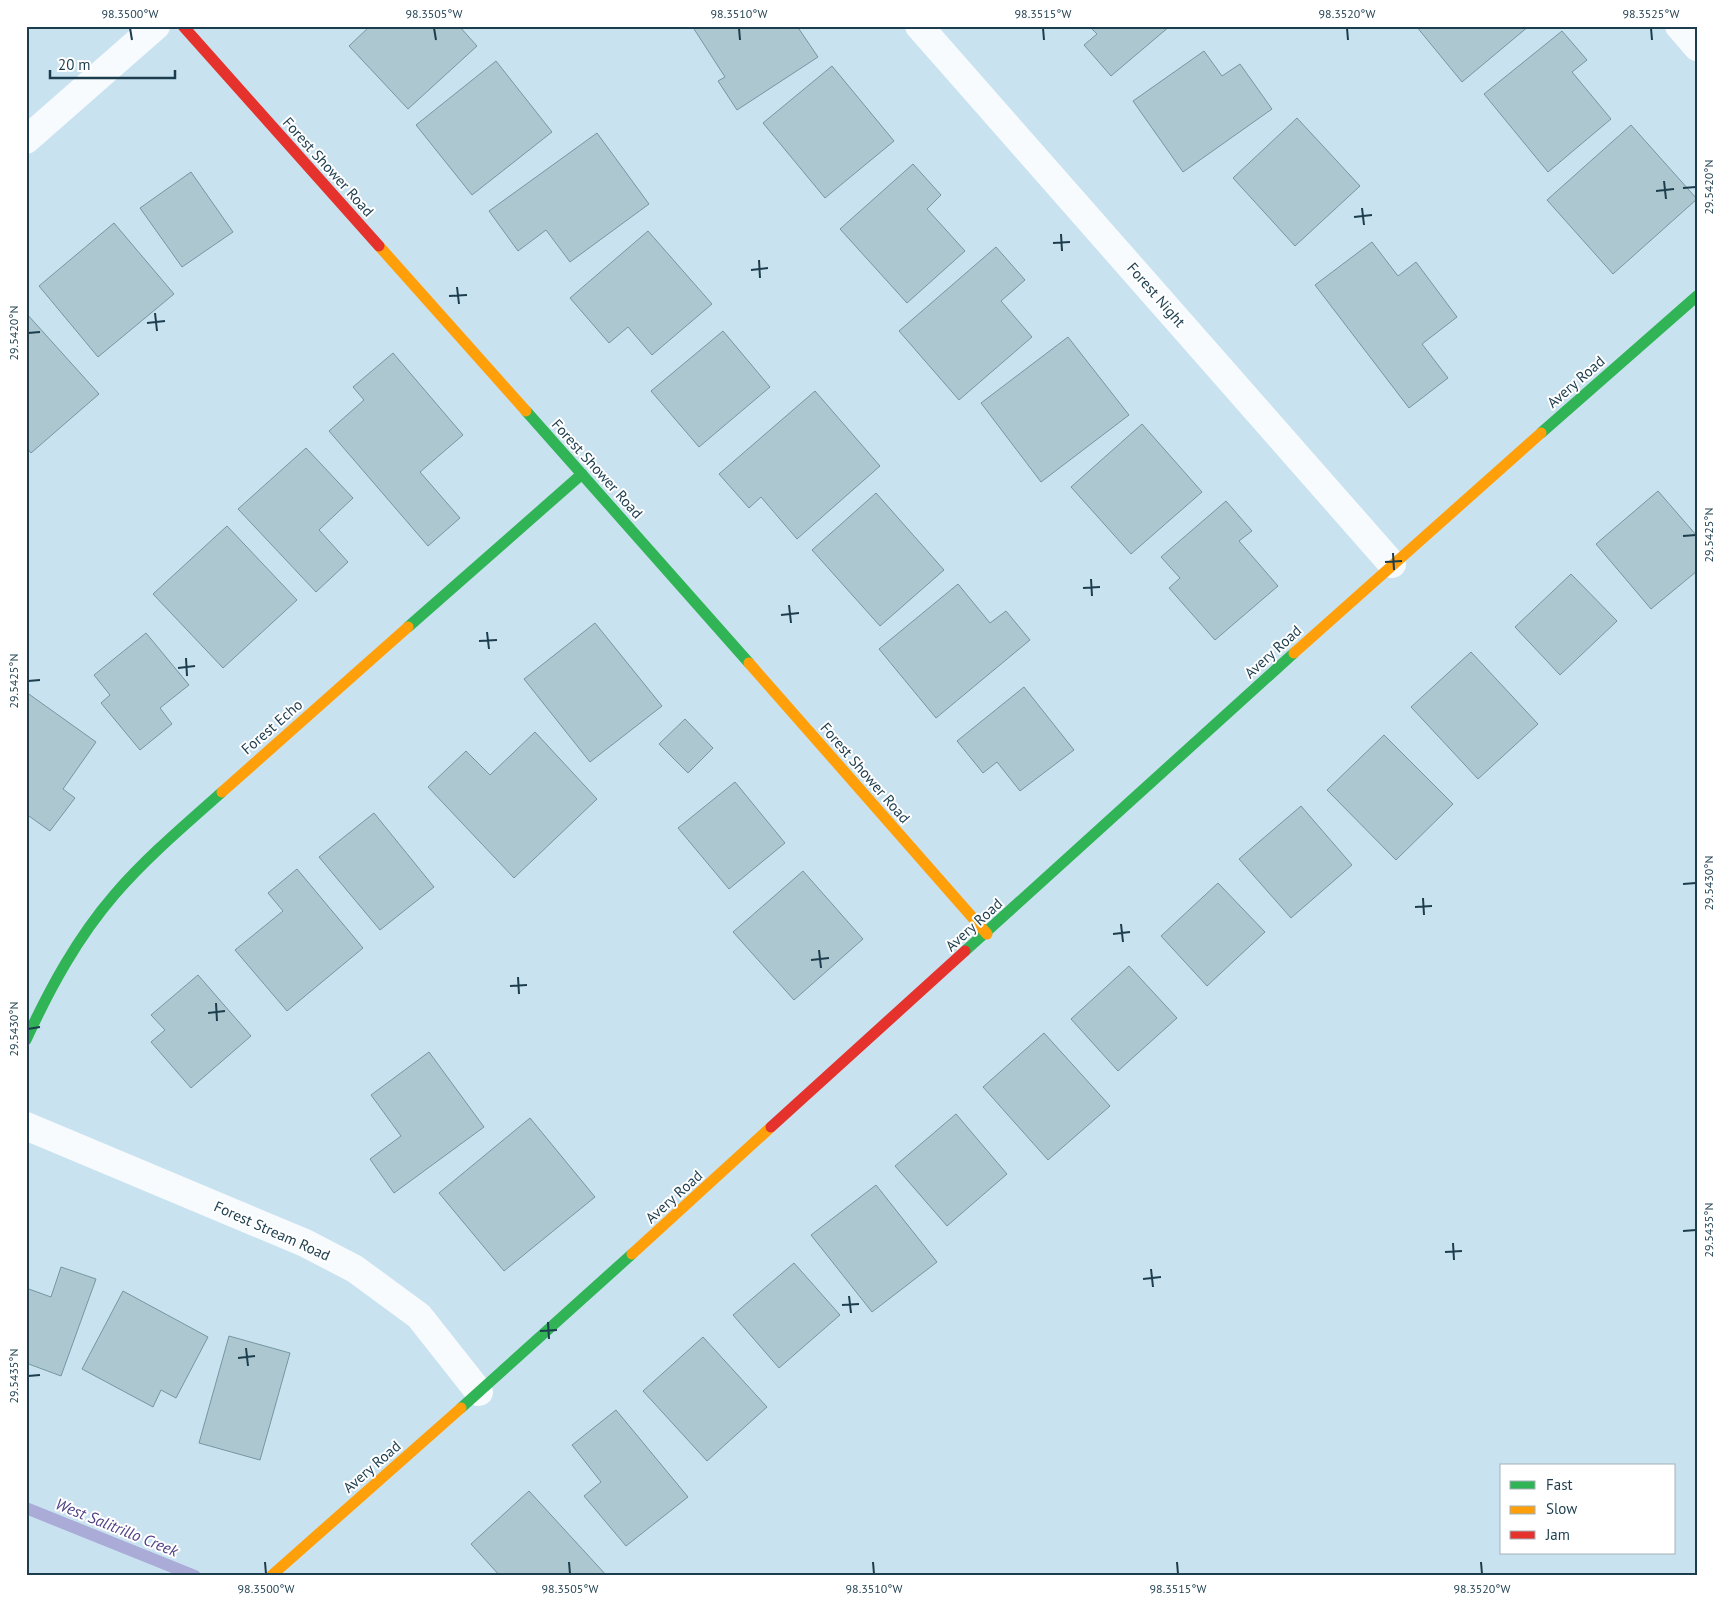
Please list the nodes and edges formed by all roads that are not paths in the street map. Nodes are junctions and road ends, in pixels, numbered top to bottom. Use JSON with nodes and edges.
{"nodes":[{"id":1,"x":156,"y":26,"type":"edge"},
{"id":2,"x":183,"y":26,"type":"edge"},
{"id":3,"x":919,"y":26,"type":"edge"},
{"id":4,"x":1678,"y":26,"type":"edge"},
{"id":5,"x":1697,"y":47,"type":"edge"},
{"id":6,"x":26,"y":140,"type":"edge"},
{"id":7,"x":1697,"y":296,"type":"edge"},
{"id":8,"x":582,"y":474,"type":"junction"},
{"id":9,"x":1392,"y":564,"type":"junction"},
{"id":10,"x":987,"y":934,"type":"junction"},
{"id":11,"x":26,"y":1040,"type":"edge"},
{"id":12,"x":26,"y":1126,"type":"edge"},
{"id":13,"x":479,"y":1392,"type":"junction"},
{"id":14,"x":271,"y":1576,"type":"edge"}],
"edges":[{"from":1,"to":6,"type":"street"},
{"from":2,"to":8,"type":"street","name":"Forest Shower Road"},
{"from":3,"to":9,"type":"street","name":"Forest Night"},
{"from":4,"to":5,"type":"street"},
{"from":7,"to":9,"type":"street","name":"Avery Road"},
{"from":8,"to":10,"type":"street","name":"Forest Shower Road"},
{"from":8,"to":11,"type":"street","name":"Forest Echo"},
{"from":9,"to":10,"type":"street","name":"Avery Road"},
{"from":10,"to":13,"type":"street","name":"Avery Road"},
{"from":12,"to":13,"type":"street","name":"Forest Stream Road"},
{"from":13,"to":14,"type":"street","name":"Avery Road"}]}
